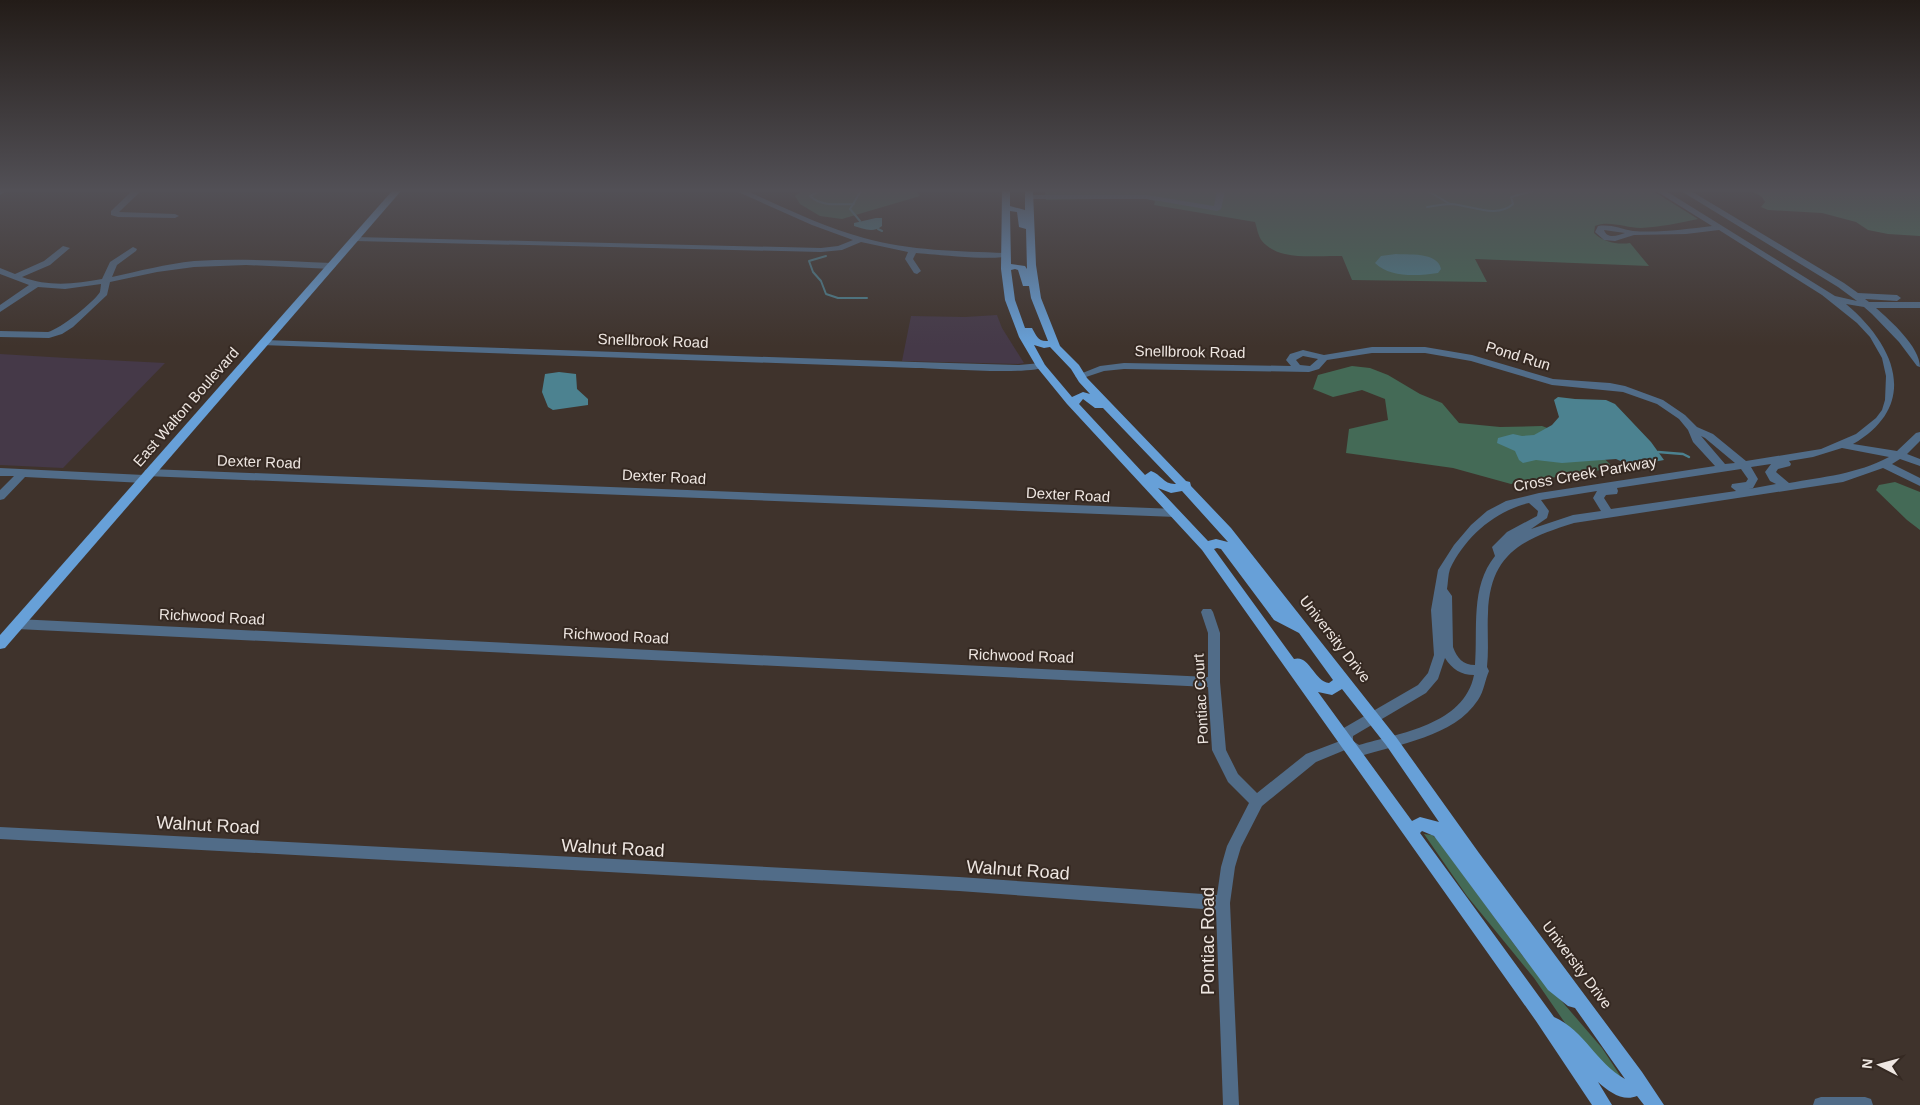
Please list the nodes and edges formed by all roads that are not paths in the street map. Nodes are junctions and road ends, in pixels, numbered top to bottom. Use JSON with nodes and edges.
{"nodes":[{"id":1,"x":352,"y":243,"type":"edge"},
{"id":2,"x":506,"y":243,"type":"edge"},
{"id":3,"x":853,"y":243,"type":"edge"},
{"id":4,"x":874,"y":243,"type":"edge"},
{"id":5,"x":1006,"y":243,"type":"edge"},
{"id":6,"x":1030,"y":243,"type":"edge"},
{"id":7,"x":1743,"y":243,"type":"edge"},
{"id":8,"x":1766,"y":243,"type":"edge"},
{"id":9,"x":1771,"y":243,"type":"edge"},
{"id":10,"x":1778,"y":247,"type":"junction"},
{"id":11,"x":66,"y":248,"type":"dead end"},
{"id":12,"x":133,"y":248,"type":"dead end"},
{"id":13,"x":913,"y":250,"type":"junction"},
{"id":14,"x":1005,"y":256,"type":"junction"},
{"id":15,"x":332,"y":266,"type":"junction"},
{"id":16,"x":1782,"y":266,"type":"junction"},
{"id":17,"x":1006,"y":269,"type":"junction"},
{"id":18,"x":0,"y":270,"type":"edge"},
{"id":19,"x":917,"y":271,"type":"dead end"},
{"id":20,"x":15,"y":277,"type":"junction"},
{"id":21,"x":106,"y":280,"type":"junction"},
{"id":22,"x":36,"y":284,"type":"junction"},
{"id":23,"x":1009,"y":293,"type":"junction"},
{"id":24,"x":1856,"y":296,"type":"junction"},
{"id":25,"x":1868,"y":305,"type":"junction"},
{"id":26,"x":1920,"y":305,"type":"edge"},
{"id":27,"x":0,"y":309,"type":"edge"},
{"id":28,"x":1043,"y":319,"type":"junction"},
{"id":29,"x":0,"y":334,"type":"edge"},
{"id":30,"x":264,"y":343,"type":"junction"},
{"id":31,"x":1053,"y":343,"type":"junction"},
{"id":32,"x":1324,"y":358,"type":"junction"},
{"id":33,"x":1292,"y":362,"type":"junction"},
{"id":34,"x":1920,"y":364,"type":"edge"},
{"id":35,"x":1041,"y":366,"type":"junction"},
{"id":36,"x":1300,"y":368,"type":"junction"},
{"id":37,"x":1078,"y":371,"type":"junction"},
{"id":38,"x":1074,"y":404,"type":"junction"},
{"id":39,"x":1091,"y":423,"type":"junction"},
{"id":40,"x":1693,"y":428,"type":"junction"},
{"id":41,"x":1920,"y":435,"type":"edge"},
{"id":42,"x":1842,"y":445,"type":"junction"},
{"id":43,"x":1150,"y":449,"type":"junction"},
{"id":44,"x":1825,"y":452,"type":"junction"},
{"id":45,"x":1899,"y":455,"type":"junction"},
{"id":46,"x":1920,"y":463,"type":"edge"},
{"id":47,"x":1743,"y":464,"type":"junction"},
{"id":48,"x":1883,"y":464,"type":"junction"},
{"id":49,"x":1723,"y":468,"type":"junction"},
{"id":50,"x":0,"y":472,"type":"edge"},
{"id":51,"x":23,"y":473,"type":"junction"},
{"id":52,"x":147,"y":476,"type":"junction"},
{"id":53,"x":1662,"y":477,"type":"junction"},
{"id":54,"x":1920,"y":482,"type":"edge"},
{"id":55,"x":1186,"y":485,"type":"junction"},
{"id":56,"x":1786,"y":486,"type":"junction"},
{"id":57,"x":0,"y":496,"type":"edge"},
{"id":58,"x":1530,"y":499,"type":"junction"},
{"id":59,"x":1678,"y":503,"type":"junction"},
{"id":60,"x":1176,"y":513,"type":"junction"},
{"id":61,"x":1608,"y":514,"type":"junction"},
{"id":62,"x":1206,"y":547,"type":"junction"},
{"id":63,"x":1501,"y":557,"type":"junction"},
{"id":64,"x":1440,"y":588,"type":"junction"},
{"id":65,"x":1248,"y":606,"type":"junction"},
{"id":66,"x":1207,"y":612,"type":"dead end"},
{"id":67,"x":17,"y":624,"type":"junction"},
{"id":68,"x":1305,"y":632,"type":"junction"},
{"id":69,"x":0,"y":644,"type":"edge"},
{"id":70,"x":1482,"y":671,"type":"junction"},
{"id":71,"x":1341,"y":678,"type":"junction"},
{"id":72,"x":1214,"y":682,"type":"junction"},
{"id":73,"x":1373,"y":718,"type":"junction"},
{"id":74,"x":1391,"y":741,"type":"junction"},
{"id":75,"x":1346,"y":744,"type":"junction"},
{"id":76,"x":1257,"y":802,"type":"junction"},
{"id":77,"x":1409,"y":832,"type":"junction"},
{"id":78,"x":0,"y":833,"type":"edge"},
{"id":79,"x":1223,"y":904,"type":"junction"},
{"id":80,"x":1589,"y":1013,"type":"junction"},
{"id":81,"x":1545,"y":1021,"type":"junction"},
{"id":82,"x":1636,"y":1078,"type":"junction"},
{"id":83,"x":1231,"y":1105,"type":"edge"},
{"id":84,"x":1603,"y":1105,"type":"edge"},
{"id":85,"x":1655,"y":1105,"type":"edge"},
{"id":86,"x":1821,"y":1105,"type":"edge"},
{"id":87,"x":1865,"y":1105,"type":"edge"}],
"edges":[{"from":1,"to":15,"type":"main road","name":"East Walton Boulevard"},
{"from":2,"to":3,"type":"street"},
{"from":4,"to":13,"type":"street"},
{"from":5,"to":14,"type":"main road"},
{"from":6,"to":28,"type":"main road","name":"University Drive"},
{"from":7,"to":16,"type":"street","name":"Cross Creek Parkway"},
{"from":8,"to":10,"type":"street"},
{"from":9,"to":10,"type":"street"},
{"from":10,"to":24,"type":"street"},
{"from":11,"to":20,"type":"street"},
{"from":12,"to":21,"type":"street"},
{"from":13,"to":14,"type":"street"},
{"from":13,"to":19,"type":"street"},
{"from":14,"to":17,"type":"main road"},
{"from":15,"to":21,"type":"street"},
{"from":15,"to":30,"type":"main road","name":"East Walton Boulevard"},
{"from":16,"to":25,"type":"street"},
{"from":16,"to":42,"type":"street","name":"Cross Creek Parkway"},
{"from":17,"to":23,"type":"main road"},
{"from":17,"to":28,"type":"main road"},
{"from":18,"to":20,"type":"street"},
{"from":20,"to":22,"type":"street"},
{"from":21,"to":22,"type":"street"},
{"from":21,"to":29,"type":"street"},
{"from":22,"to":27,"type":"street"},
{"from":23,"to":31,"type":"main road"},
{"from":23,"to":35,"type":"main road"},
{"from":24,"to":25,"type":"street"},
{"from":24,"to":26,"type":"street"},
{"from":25,"to":26,"type":"street"},
{"from":25,"to":34,"type":"street"},
{"from":28,"to":31,"type":"main road","name":"University Drive"},
{"from":30,"to":35,"type":"street","name":"Snellbrook Road"},
{"from":30,"to":52,"type":"main road","name":"East Walton Boulevard"},
{"from":31,"to":37,"type":"main road","name":"University Drive"},
{"from":32,"to":33,"type":"street","name":"Pond Run"},
{"from":32,"to":36,"type":"street","name":"Pond Run"},
{"from":32,"to":40,"type":"street","name":"Pond Run"},
{"from":33,"to":36,"type":"street"},
{"from":33,"to":37,"type":"street","name":"Snellbrook Road"},
{"from":35,"to":38,"type":"main road"},
{"from":36,"to":37,"type":"street","name":"Snellbrook Road"},
{"from":37,"to":43,"type":"main road","name":"University Drive"},
{"from":38,"to":39,"type":"main road"},
{"from":38,"to":43,"type":"main road"},
{"from":39,"to":55,"type":"main road"},
{"from":39,"to":60,"type":"main road"},
{"from":40,"to":47,"type":"street","name":"Pond Run"},
{"from":40,"to":49,"type":"street","name":"Pond Run"},
{"from":41,"to":45,"type":"street"},
{"from":42,"to":44,"type":"street","name":"Cross Creek Parkway"},
{"from":42,"to":45,"type":"street"},
{"from":43,"to":55,"type":"main road","name":"University Drive"},
{"from":44,"to":47,"type":"street","name":"Cross Creek Parkway"},
{"from":44,"to":56,"type":"street"},
{"from":45,"to":46,"type":"street"},
{"from":45,"to":48,"type":"street"},
{"from":47,"to":49,"type":"street","name":"Cross Creek Parkway"},
{"from":47,"to":59,"type":"street"},
{"from":48,"to":54,"type":"street"},
{"from":48,"to":56,"type":"street"},
{"from":49,"to":53,"type":"street","name":"Cross Creek Parkway"},
{"from":50,"to":51,"type":"street","name":"Dexter Road"},
{"from":51,"to":52,"type":"street","name":"Dexter Road"},
{"from":51,"to":57,"type":"street"},
{"from":52,"to":60,"type":"street","name":"Dexter Road"},
{"from":52,"to":67,"type":"main road","name":"East Walton Boulevard"},
{"from":53,"to":58,"type":"street","name":"Cross Creek Parkway"},
{"from":53,"to":61,"type":"street"},
{"from":55,"to":68,"type":"main road","name":"University Drive"},
{"from":56,"to":59,"type":"street"},
{"from":58,"to":63,"type":"street"},
{"from":58,"to":64,"type":"street","name":"Cross Creek Parkway"},
{"from":59,"to":61,"type":"street"},
{"from":60,"to":62,"type":"main road"},
{"from":61,"to":63,"type":"street"},
{"from":62,"to":65,"type":"main road"},
{"from":62,"to":68,"type":"main road"},
{"from":63,"to":70,"type":"street"},
{"from":64,"to":70,"type":"street"},
{"from":64,"to":73,"type":"street","name":"Cross Creek Parkway"},
{"from":65,"to":71,"type":"main road"},
{"from":65,"to":75,"type":"main road"},
{"from":66,"to":72,"type":"street","name":"Pontiac Court"},
{"from":67,"to":69,"type":"main road","name":"East Walton Boulevard"},
{"from":67,"to":72,"type":"street","name":"Richwood Road"},
{"from":68,"to":71,"type":"main road","name":"University Drive"},
{"from":70,"to":74,"type":"street"},
{"from":71,"to":73,"type":"main road","name":"University Drive"},
{"from":72,"to":76,"type":"street","name":"Pontiac Court"},
{"from":73,"to":74,"type":"main road","name":"University Drive"},
{"from":73,"to":75,"type":"street","name":"Cross Creek Parkway"},
{"from":74,"to":75,"type":"street"},
{"from":74,"to":80,"type":"main road","name":"University Drive"},
{"from":75,"to":76,"type":"street","name":"Pontiac Road"},
{"from":75,"to":77,"type":"main road"},
{"from":76,"to":79,"type":"street","name":"Pontiac Road"},
{"from":77,"to":80,"type":"main road"},
{"from":77,"to":81,"type":"main road"},
{"from":78,"to":79,"type":"street","name":"Walnut Road"},
{"from":79,"to":83,"type":"street","name":"Pontiac Road"},
{"from":80,"to":82,"type":"main road","name":"University Drive"},
{"from":81,"to":82,"type":"main road"},
{"from":81,"to":84,"type":"main road"},
{"from":82,"to":85,"type":"main road","name":"University Drive"},
{"from":86,"to":87,"type":"street"}]}
